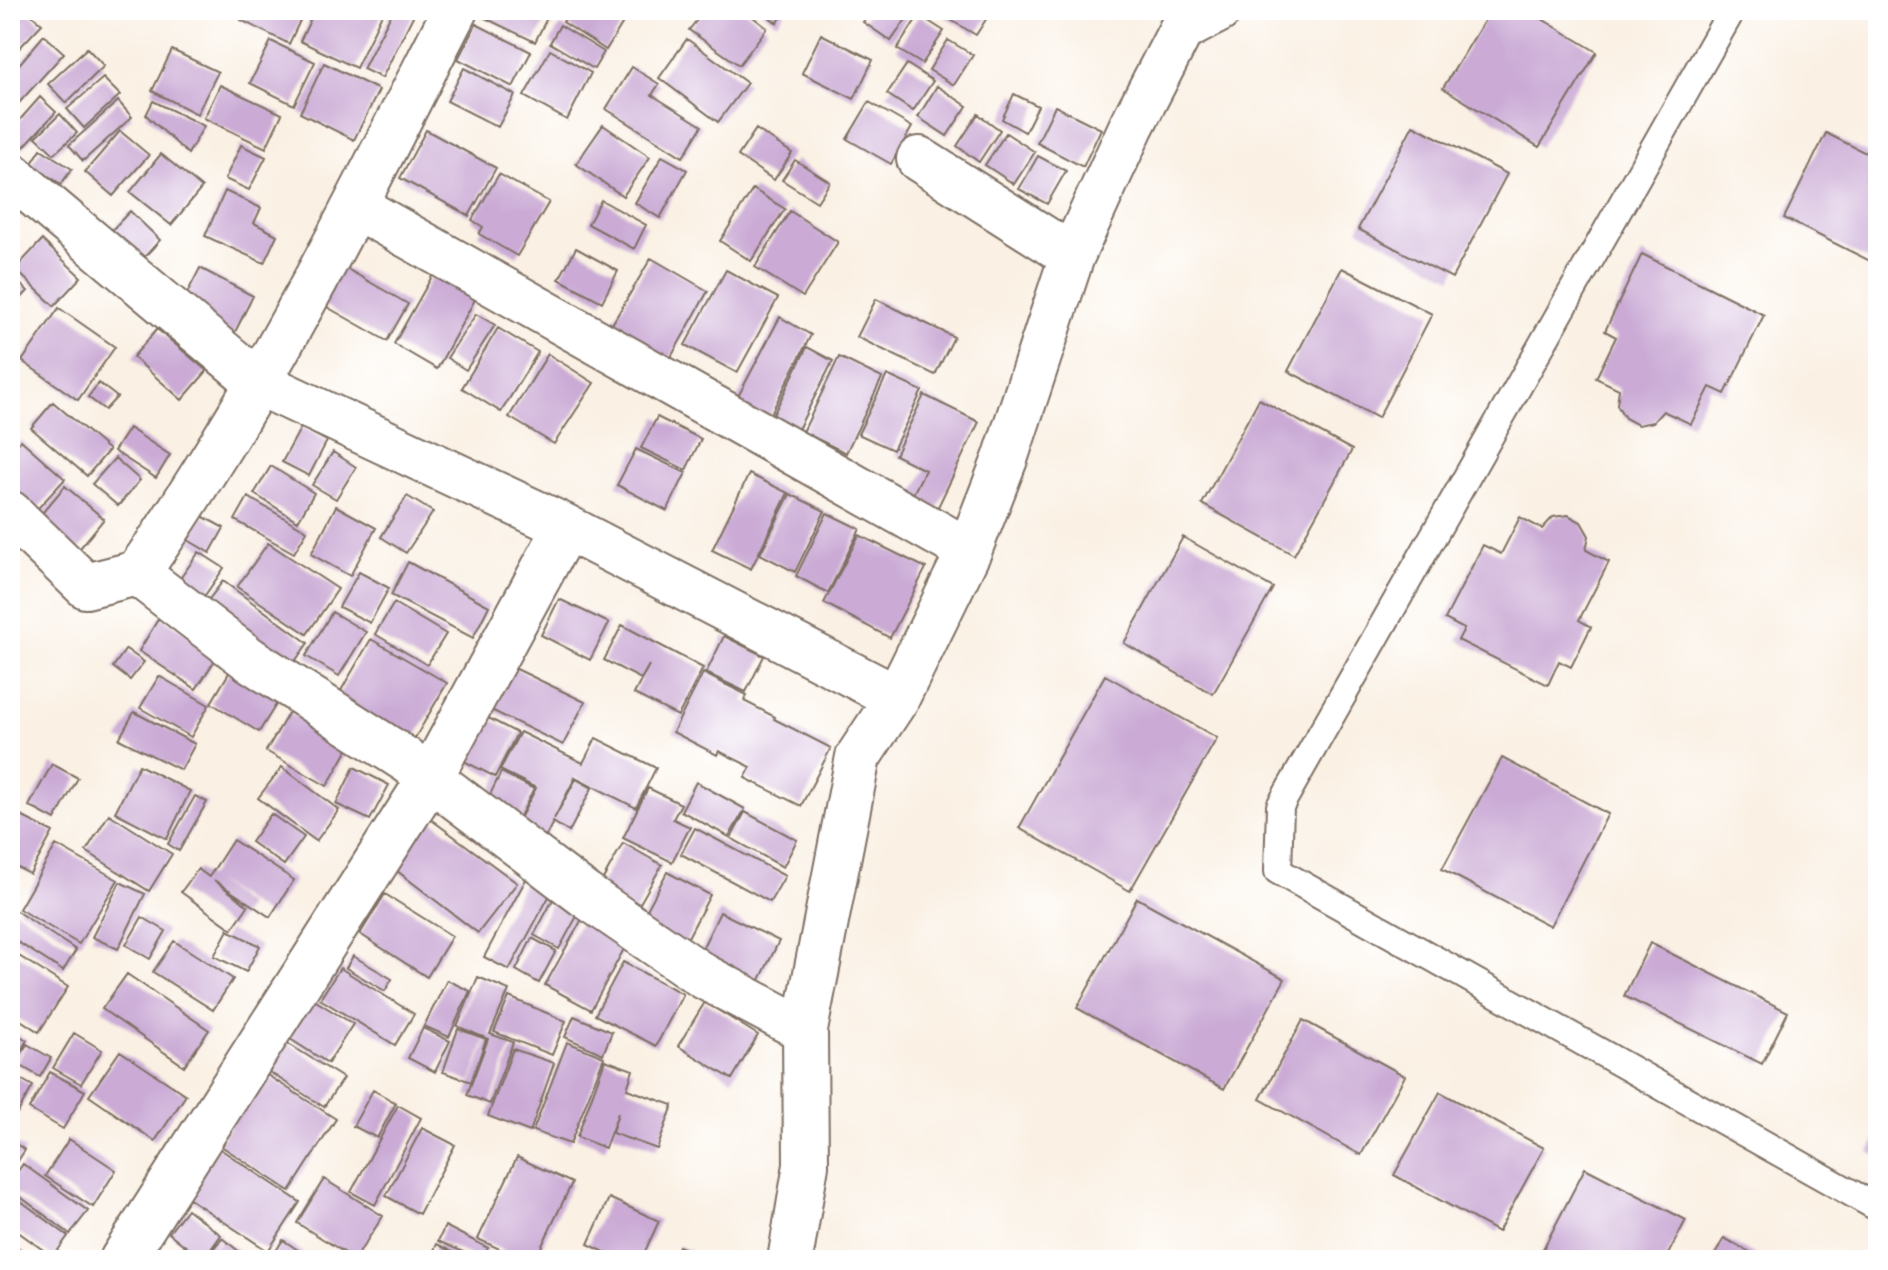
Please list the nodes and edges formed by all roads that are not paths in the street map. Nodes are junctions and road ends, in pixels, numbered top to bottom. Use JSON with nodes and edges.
{"nodes":[{"id":1,"x":455,"y":10,"type":"edge"},
{"id":2,"x":1219,"y":10,"type":"edge"},
{"id":3,"x":1732,"y":10,"type":"edge"},
{"id":4,"x":919,"y":159,"type":"dead end"},
{"id":5,"x":10,"y":174,"type":"edge"},
{"id":6,"x":355,"y":206,"type":"junction"},
{"id":7,"x":1072,"y":256,"type":"junction"},
{"id":8,"x":259,"y":383,"type":"junction"},
{"id":9,"x":10,"y":513,"type":"edge"},
{"id":10,"x":566,"y":527,"type":"junction"},
{"id":11,"x":969,"y":551,"type":"junction"},
{"id":12,"x":137,"y":573,"type":"junction"},
{"id":13,"x":897,"y":698,"type":"junction"},
{"id":14,"x":430,"y":778,"type":"junction"},
{"id":15,"x":805,"y":1030,"type":"junction"},
{"id":16,"x":1878,"y":1208,"type":"edge"},
{"id":17,"x":122,"y":1260,"type":"edge"},
{"id":18,"x":790,"y":1260,"type":"edge"}],
"edges":[{"from":1,"to":6,"type":"street"},
{"from":2,"to":7,"type":"street"},
{"from":3,"to":16,"type":"lane"},
{"from":4,"to":7,"type":"street"},
{"from":5,"to":8,"type":"street"},
{"from":6,"to":8,"type":"street"},
{"from":6,"to":11,"type":"street"},
{"from":7,"to":11,"type":"street"},
{"from":8,"to":10,"type":"street"},
{"from":8,"to":12,"type":"street"},
{"from":9,"to":12,"type":"street"},
{"from":10,"to":13,"type":"street"},
{"from":10,"to":14,"type":"street"},
{"from":11,"to":13,"type":"street"},
{"from":12,"to":14,"type":"street"},
{"from":13,"to":15,"type":"street"},
{"from":14,"to":15,"type":"street"},
{"from":14,"to":17,"type":"street"},
{"from":15,"to":18,"type":"street"}]}
